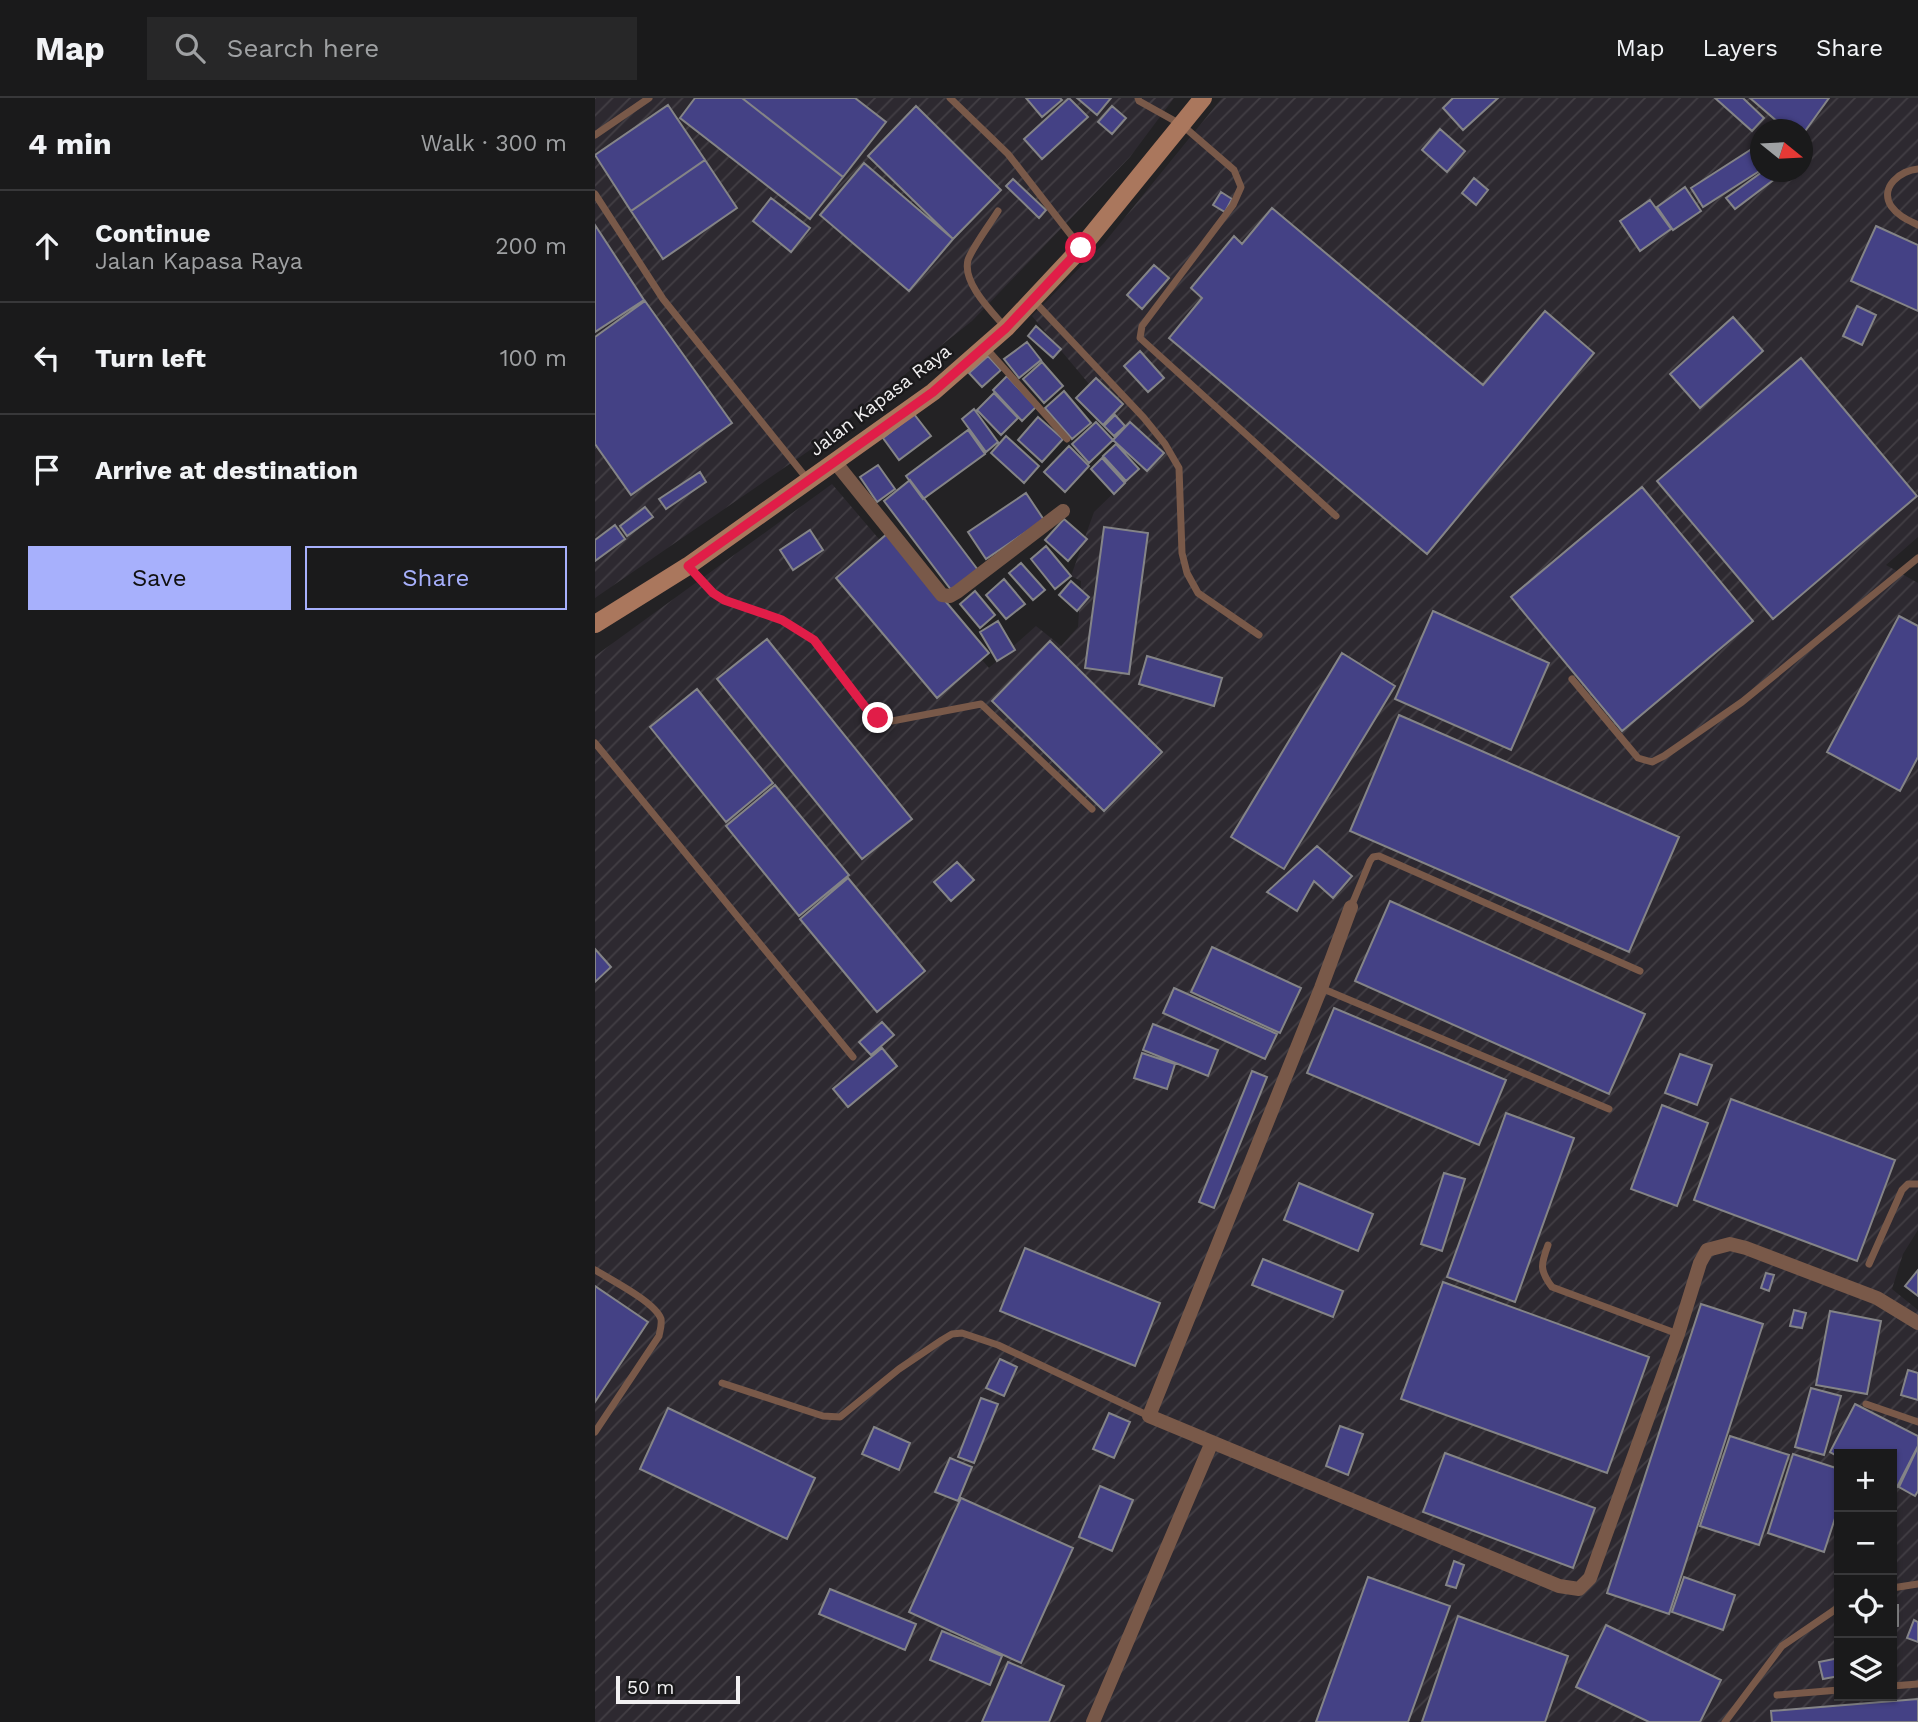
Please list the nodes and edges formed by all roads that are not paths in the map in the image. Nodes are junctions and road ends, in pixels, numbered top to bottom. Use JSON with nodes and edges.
{"nodes":[{"id":1,"x":649,"y":98,"type":"edge"},
{"id":2,"x":950,"y":98,"type":"edge"},
{"id":3,"x":1138,"y":98,"type":"edge"},
{"id":4,"x":1203,"y":98,"type":"edge"},
{"id":5,"x":1182,"y":125,"type":"junction"},
{"id":6,"x":595,"y":135,"type":"edge"},
{"id":7,"x":1918,"y":169,"type":"edge"},
{"id":8,"x":595,"y":194,"type":"edge"},
{"id":9,"x":998,"y":211,"type":"dead end"},
{"id":10,"x":1918,"y":225,"type":"edge"},
{"id":11,"x":1081,"y":248,"type":"junction"},
{"id":12,"x":1033,"y":299,"type":"junction"},
{"id":13,"x":1006,"y":328,"type":"junction"},
{"id":14,"x":984,"y":347,"type":"junction"},
{"id":15,"x":1067,"y":439,"type":"dead end"},
{"id":16,"x":835,"y":462,"type":"junction"},
{"id":17,"x":809,"y":480,"type":"junction"},
{"id":18,"x":1063,"y":511,"type":"dead end"},
{"id":19,"x":1336,"y":516,"type":"dead end"},
{"id":20,"x":1918,"y":558,"type":"edge"},
{"id":21,"x":688,"y":566,"type":"junction"},
{"id":22,"x":595,"y":624,"type":"edge"},
{"id":23,"x":1259,"y":635,"type":"dead end"},
{"id":24,"x":1572,"y":679,"type":"dead end"},
{"id":25,"x":595,"y":743,"type":"edge"},
{"id":26,"x":1092,"y":809,"type":"dead end"},
{"id":27,"x":1351,"y":907,"type":"joint"},
{"id":28,"x":1640,"y":971,"type":"dead end"},
{"id":29,"x":1321,"y":988,"type":"junction"},
{"id":30,"x":853,"y":1057,"type":"dead end"},
{"id":31,"x":1609,"y":1109,"type":"dead end"},
{"id":32,"x":1918,"y":1184,"type":"edge"},
{"id":33,"x":1548,"y":1245,"type":"dead end"},
{"id":34,"x":1869,"y":1264,"type":"dead end"},
{"id":35,"x":595,"y":1270,"type":"edge"},
{"id":36,"x":1918,"y":1323,"type":"edge"},
{"id":37,"x":1678,"y":1334,"type":"junction"},
{"id":38,"x":722,"y":1383,"type":"dead end"},
{"id":39,"x":1866,"y":1404,"type":"dead end"},
{"id":40,"x":1149,"y":1416,"type":"junction"},
{"id":41,"x":1918,"y":1422,"type":"edge"},
{"id":42,"x":595,"y":1432,"type":"edge"},
{"id":43,"x":1212,"y":1442,"type":"junction"},
{"id":44,"x":1918,"y":1584,"type":"edge"},
{"id":45,"x":1897,"y":1587,"type":"edge"},
{"id":46,"x":1834,"y":1610,"type":"edge"},
{"id":47,"x":1918,"y":1684,"type":"edge"},
{"id":48,"x":1897,"y":1686,"type":"edge"},
{"id":49,"x":1834,"y":1690,"type":"edge"},
{"id":50,"x":1777,"y":1695,"type":"dead end"},
{"id":51,"x":1728,"y":1720,"type":"edge"},
{"id":52,"x":1095,"y":1722,"type":"edge"}],
"edges":[{"from":1,"to":6,"type":"lane"},
{"from":2,"to":11,"type":"lane"},
{"from":3,"to":5,"type":"lane"},
{"from":4,"to":5,"type":"main road","name":"Jalan Kapasa Raya"},
{"from":5,"to":11,"type":"main road","name":"Jalan Kapasa Raya"},
{"from":5,"to":19,"type":"lane"},
{"from":7,"to":10,"type":"lane"},
{"from":8,"to":17,"type":"lane"},
{"from":9,"to":13,"type":"lane"},
{"from":11,"to":12,"type":"main road","name":"Jalan Kapasa Raya"},
{"from":12,"to":13,"type":"main road","name":"Jalan Kapasa Raya"},
{"from":12,"to":23,"type":"lane"},
{"from":13,"to":14,"type":"main road","name":"Jalan Kapasa Raya"},
{"from":14,"to":15,"type":"lane"},
{"from":14,"to":16,"type":"main road","name":"Jalan Kapasa Raya"},
{"from":16,"to":17,"type":"main road","name":"Jalan Kapasa Raya"},
{"from":16,"to":18,"type":"street"},
{"from":17,"to":21,"type":"main road","name":"Jalan Kapasa Raya"},
{"from":20,"to":24,"type":"lane"},
{"from":21,"to":22,"type":"main road","name":"Jalan Kapasa Raya"},
{"from":21,"to":26,"type":"lane"},
{"from":25,"to":30,"type":"lane"},
{"from":27,"to":28,"type":"lane"},
{"from":27,"to":29,"type":"street"},
{"from":29,"to":31,"type":"lane"},
{"from":29,"to":40,"type":"street"},
{"from":32,"to":34,"type":"lane"},
{"from":33,"to":37,"type":"lane"},
{"from":35,"to":42,"type":"lane"},
{"from":36,"to":37,"type":"street"},
{"from":37,"to":43,"type":"street"},
{"from":38,"to":40,"type":"lane"},
{"from":39,"to":41,"type":"lane"},
{"from":40,"to":43,"type":"street"},
{"from":43,"to":52,"type":"street"},
{"from":44,"to":45,"type":"lane"},
{"from":46,"to":51,"type":"lane"},
{"from":47,"to":48,"type":"lane"},
{"from":49,"to":50,"type":"lane"}]}
